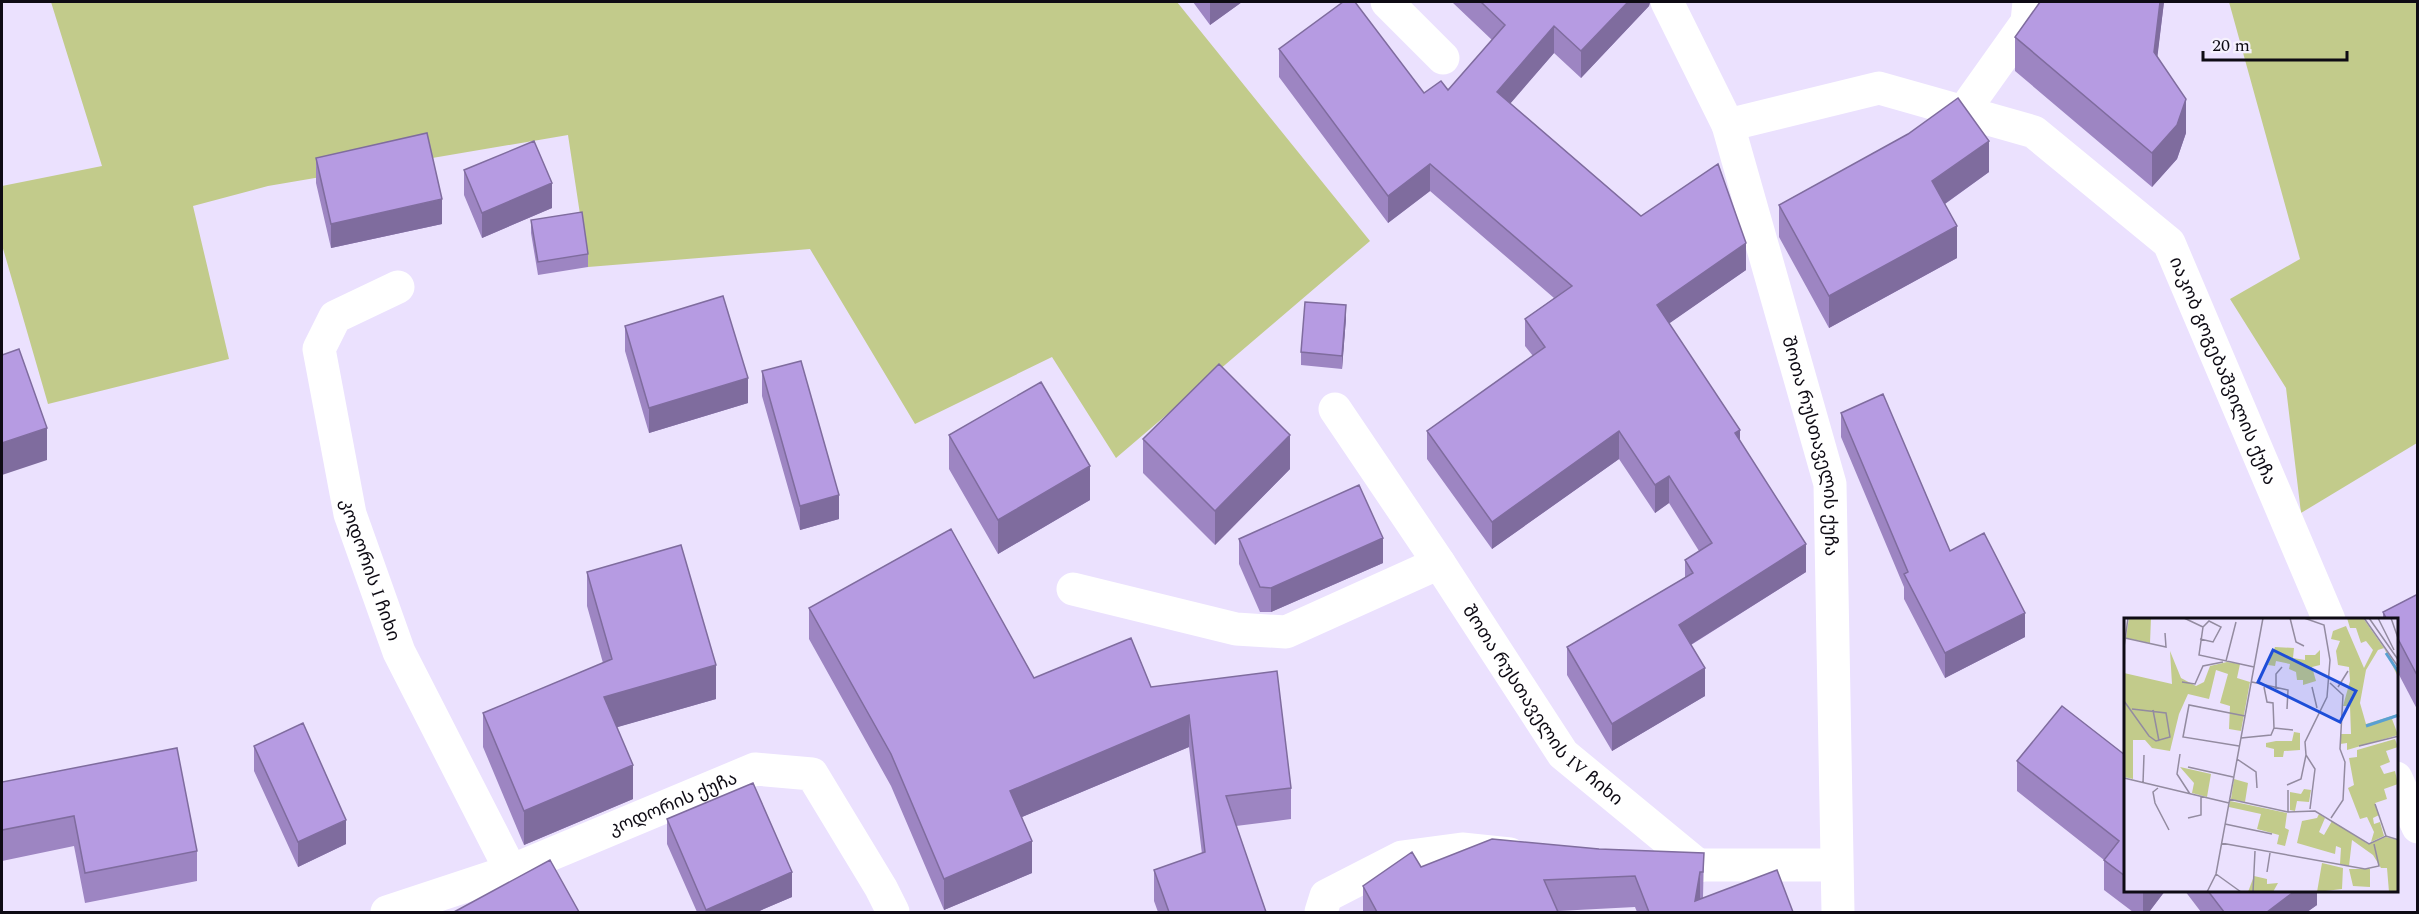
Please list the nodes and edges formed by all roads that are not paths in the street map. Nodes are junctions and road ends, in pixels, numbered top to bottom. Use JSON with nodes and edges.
{"nodes":[{"id":1,"x":1387,"y":2,"type":"edge"},
{"id":2,"x":1667,"y":2,"type":"edge"},
{"id":3,"x":2028,"y":2,"type":"edge"},
{"id":4,"x":1443,"y":58,"type":"dead end"},
{"id":5,"x":1964,"y":112,"type":"junction"},
{"id":6,"x":1728,"y":125,"type":"junction"},
{"id":7,"x":398,"y":287,"type":"dead end"},
{"id":8,"x":1335,"y":410,"type":"dead end"},
{"id":9,"x":1439,"y":563,"type":"junction"},
{"id":10,"x":1073,"y":589,"type":"dead end"},
{"id":11,"x":2328,"y":618,"type":"edge"},
{"id":12,"x":2398,"y":780,"type":"edge"},
{"id":13,"x":2418,"y":827,"type":"edge"},
{"id":14,"x":1543,"y":857,"type":"edge"},
{"id":15,"x":1645,"y":863,"type":"edge"},
{"id":16,"x":1836,"y":865,"type":"junction"},
{"id":17,"x":1699,"y":866,"type":"junction"},
{"id":18,"x":511,"y":871,"type":"junction"},
{"id":19,"x":387,"y":912,"type":"edge"},
{"id":20,"x":893,"y":912,"type":"edge"},
{"id":21,"x":1321,"y":912,"type":"edge"},
{"id":22,"x":1838,"y":912,"type":"edge"}],
"edges":[{"from":1,"to":4,"type":"street"},
{"from":2,"to":6,"type":"street","name":"შოთა რუსთაველის ქუჩა"},
{"from":3,"to":5,"type":"street"},
{"from":5,"to":6,"type":"street","name":"იაკობ გოგებაშვილის ქუჩა"},
{"from":5,"to":11,"type":"street","name":"იაკობ გოგებაშვილის ქუჩა"},
{"from":6,"to":16,"type":"street","name":"შოთა რუსთაველის ქუჩა"},
{"from":7,"to":18,"type":"street","name":"კოდორის I ჩიხი"},
{"from":8,"to":9,"type":"street","name":"შოთა რუსთაველის IV ჩიხი"},
{"from":9,"to":10,"type":"street"},
{"from":9,"to":17,"type":"street","name":"შოთა რუსთაველის IV ჩიხი"},
{"from":12,"to":13,"type":"street"},
{"from":14,"to":21,"type":"street"},
{"from":15,"to":17,"type":"street"},
{"from":16,"to":17,"type":"street"},
{"from":16,"to":22,"type":"street","name":"შოთა რუსთაველის ქუჩა"},
{"from":18,"to":19,"type":"street","name":"კოდორის ქუჩა"},
{"from":18,"to":20,"type":"street","name":"კოდორის ქუჩა"}]}
